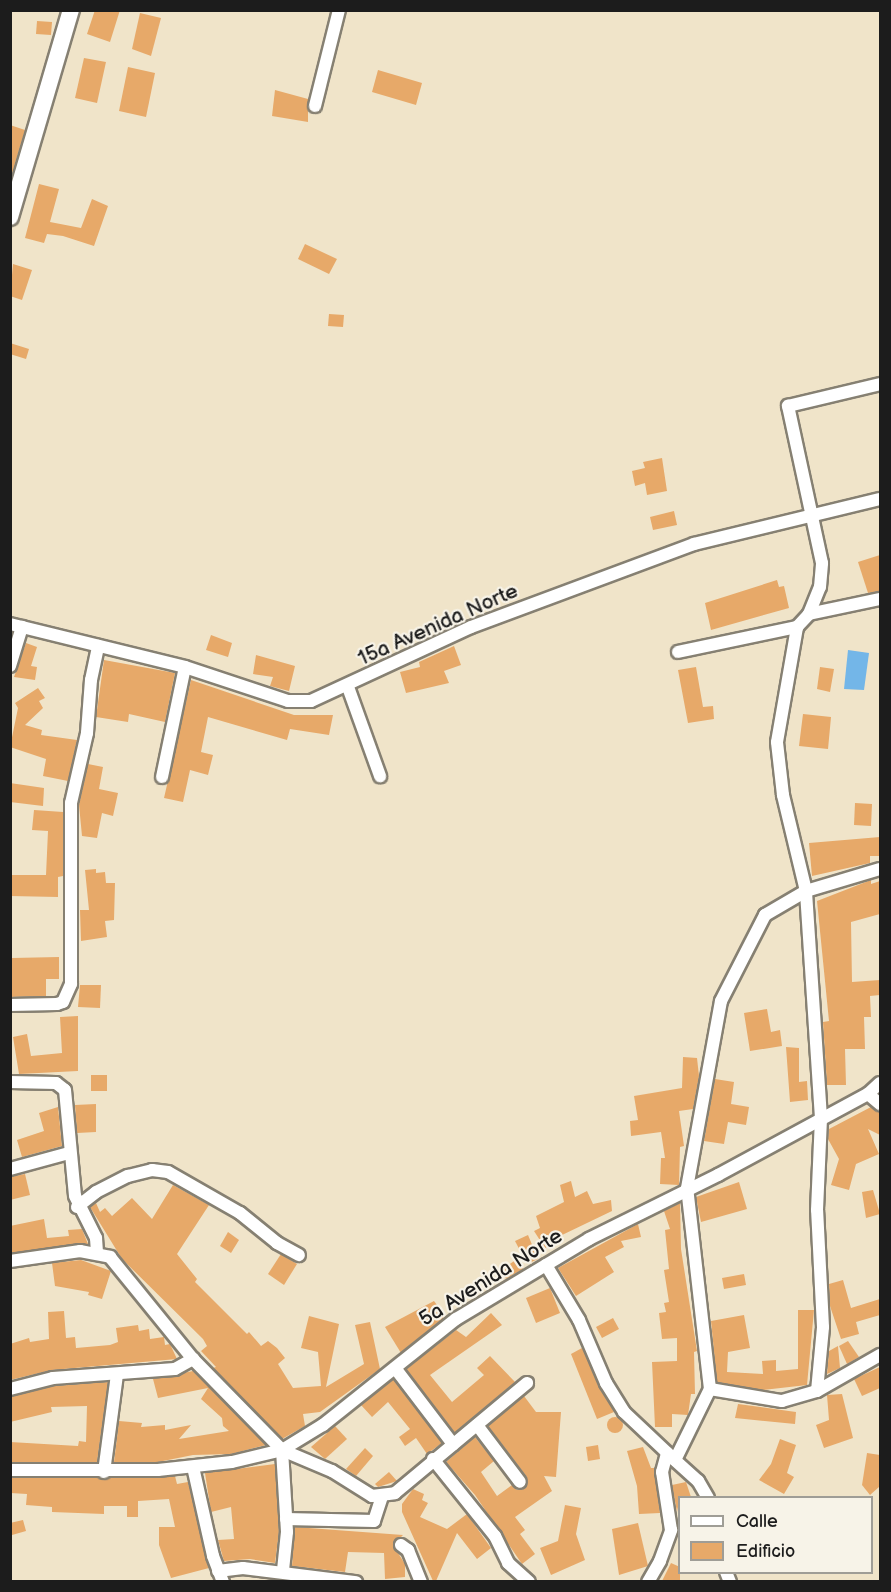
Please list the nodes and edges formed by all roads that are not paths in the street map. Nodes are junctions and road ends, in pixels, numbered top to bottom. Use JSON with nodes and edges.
{"nodes":[{"id":1,"x":71,"y":10,"type":"edge"},
{"id":2,"x":339,"y":10,"type":"edge"},
{"id":3,"x":315,"y":106,"type":"dead end"},
{"id":4,"x":10,"y":217,"type":"edge"},
{"id":5,"x":880,"y":384,"type":"edge"},
{"id":6,"x":880,"y":499,"type":"edge"},
{"id":7,"x":814,"y":515,"type":"junction"},
{"id":8,"x":880,"y":599,"type":"edge"},
{"id":9,"x":809,"y":614,"type":"junction"},
{"id":10,"x":16,"y":625,"type":"edge"},
{"id":11,"x":797,"y":627,"type":"junction"},
{"id":12,"x":98,"y":646,"type":"junction"},
{"id":13,"x":678,"y":652,"type":"dead end"},
{"id":14,"x":10,"y":666,"type":"edge"},
{"id":15,"x":184,"y":667,"type":"junction"},
{"id":16,"x":348,"y":687,"type":"junction"},
{"id":17,"x":380,"y":776,"type":"dead end"},
{"id":18,"x":162,"y":777,"type":"dead end"},
{"id":19,"x":880,"y":869,"type":"edge"},
{"id":20,"x":806,"y":891,"type":"junction"},
{"id":21,"x":10,"y":1005,"type":"edge"},
{"id":22,"x":10,"y":1082,"type":"edge"},
{"id":23,"x":880,"y":1083,"type":"edge"},
{"id":24,"x":868,"y":1094,"type":"junction"},
{"id":25,"x":880,"y":1104,"type":"edge"},
{"id":26,"x":821,"y":1118,"type":"junction"},
{"id":27,"x":69,"y":1153,"type":"junction"},
{"id":28,"x":10,"y":1169,"type":"edge"},
{"id":29,"x":687,"y":1188,"type":"junction"},
{"id":30,"x":78,"y":1207,"type":"junction"},
{"id":31,"x":98,"y":1252,"type":"junction"},
{"id":32,"x":299,"y":1255,"type":"dead end"},
{"id":33,"x":10,"y":1261,"type":"edge"},
{"id":34,"x":546,"y":1265,"type":"junction"},
{"id":35,"x":880,"y":1355,"type":"edge"},
{"id":36,"x":193,"y":1359,"type":"junction"},
{"id":37,"x":395,"y":1368,"type":"junction"},
{"id":38,"x":117,"y":1375,"type":"junction"},
{"id":39,"x":527,"y":1383,"type":"dead end"},
{"id":40,"x":10,"y":1389,"type":"edge"},
{"id":41,"x":710,"y":1389,"type":"junction"},
{"id":42,"x":817,"y":1391,"type":"junction"},
{"id":43,"x":477,"y":1425,"type":"junction"},
{"id":44,"x":453,"y":1444,"type":"junction"},
{"id":45,"x":282,"y":1450,"type":"junction"},
{"id":46,"x":671,"y":1457,"type":"junction"},
{"id":47,"x":433,"y":1459,"type":"junction"},
{"id":48,"x":193,"y":1467,"type":"junction"},
{"id":49,"x":10,"y":1470,"type":"edge"},
{"id":50,"x":104,"y":1472,"type":"junction"},
{"id":51,"x":520,"y":1482,"type":"dead end"},
{"id":52,"x":707,"y":1496,"type":"edge"},
{"id":53,"x":382,"y":1497,"type":"junction"},
{"id":54,"x":286,"y":1519,"type":"junction"},
{"id":55,"x":401,"y":1545,"type":"dead end"},
{"id":56,"x":283,"y":1571,"type":"junction"},
{"id":57,"x":221,"y":1576,"type":"edge"},
{"id":58,"x":356,"y":1581,"type":"edge"},
{"id":59,"x":421,"y":1581,"type":"edge"},
{"id":60,"x":529,"y":1581,"type":"edge"},
{"id":61,"x":648,"y":1581,"type":"edge"}],
"edges":[{"from":1,"to":4,"type":"street"},
{"from":2,"to":3,"type":"street"},
{"from":5,"to":7,"type":"street"},
{"from":6,"to":7,"type":"street","name":"15a Avenida Norte"},
{"from":7,"to":9,"type":"street"},
{"from":7,"to":16,"type":"street","name":"15a Avenida Norte"},
{"from":8,"to":9,"type":"street"},
{"from":9,"to":11,"type":"street"},
{"from":10,"to":12,"type":"street","name":"15a Avenida Norte"},
{"from":10,"to":14,"type":"street"},
{"from":11,"to":13,"type":"street"},
{"from":11,"to":20,"type":"street"},
{"from":12,"to":15,"type":"street","name":"15a Avenida Norte"},
{"from":12,"to":21,"type":"street"},
{"from":15,"to":16,"type":"street","name":"15a Avenida Norte"},
{"from":15,"to":18,"type":"street"},
{"from":16,"to":17,"type":"street"},
{"from":19,"to":20,"type":"street"},
{"from":20,"to":26,"type":"street"},
{"from":20,"to":29,"type":"street"},
{"from":22,"to":27,"type":"street"},
{"from":23,"to":24,"type":"street","name":"5a Avenida Norte"},
{"from":24,"to":25,"type":"street"},
{"from":24,"to":26,"type":"street","name":"5a Avenida Norte"},
{"from":26,"to":29,"type":"street","name":"5a Avenida Norte"},
{"from":26,"to":42,"type":"street"},
{"from":27,"to":28,"type":"street"},
{"from":27,"to":30,"type":"street"},
{"from":29,"to":34,"type":"street","name":"5a Avenida Norte"},
{"from":29,"to":41,"type":"street"},
{"from":30,"to":31,"type":"street"},
{"from":30,"to":32,"type":"street"},
{"from":31,"to":33,"type":"street"},
{"from":31,"to":36,"type":"street"},
{"from":34,"to":37,"type":"street","name":"5a Avenida Norte"},
{"from":34,"to":46,"type":"street"},
{"from":35,"to":42,"type":"street"},
{"from":36,"to":38,"type":"street"},
{"from":36,"to":45,"type":"street"},
{"from":37,"to":44,"type":"street"},
{"from":37,"to":45,"type":"street","name":"5a Avenida Norte"},
{"from":38,"to":40,"type":"street"},
{"from":38,"to":50,"type":"street"},
{"from":39,"to":43,"type":"street"},
{"from":41,"to":42,"type":"street"},
{"from":41,"to":46,"type":"street"},
{"from":43,"to":44,"type":"street"},
{"from":43,"to":51,"type":"street"},
{"from":44,"to":47,"type":"street"},
{"from":45,"to":48,"type":"street","name":"5a Avenida Norte"},
{"from":45,"to":53,"type":"street"},
{"from":45,"to":54,"type":"street"},
{"from":46,"to":52,"type":"street"},
{"from":46,"to":61,"type":"street"},
{"from":47,"to":53,"type":"street"},
{"from":47,"to":60,"type":"street"},
{"from":48,"to":50,"type":"street","name":"5a Avenida Norte"},
{"from":48,"to":57,"type":"street"},
{"from":49,"to":50,"type":"street","name":"5a Avenida Norte"},
{"from":53,"to":54,"type":"street"},
{"from":54,"to":56,"type":"street"},
{"from":55,"to":59,"type":"street"},
{"from":56,"to":57,"type":"street"},
{"from":56,"to":58,"type":"street"}]}
